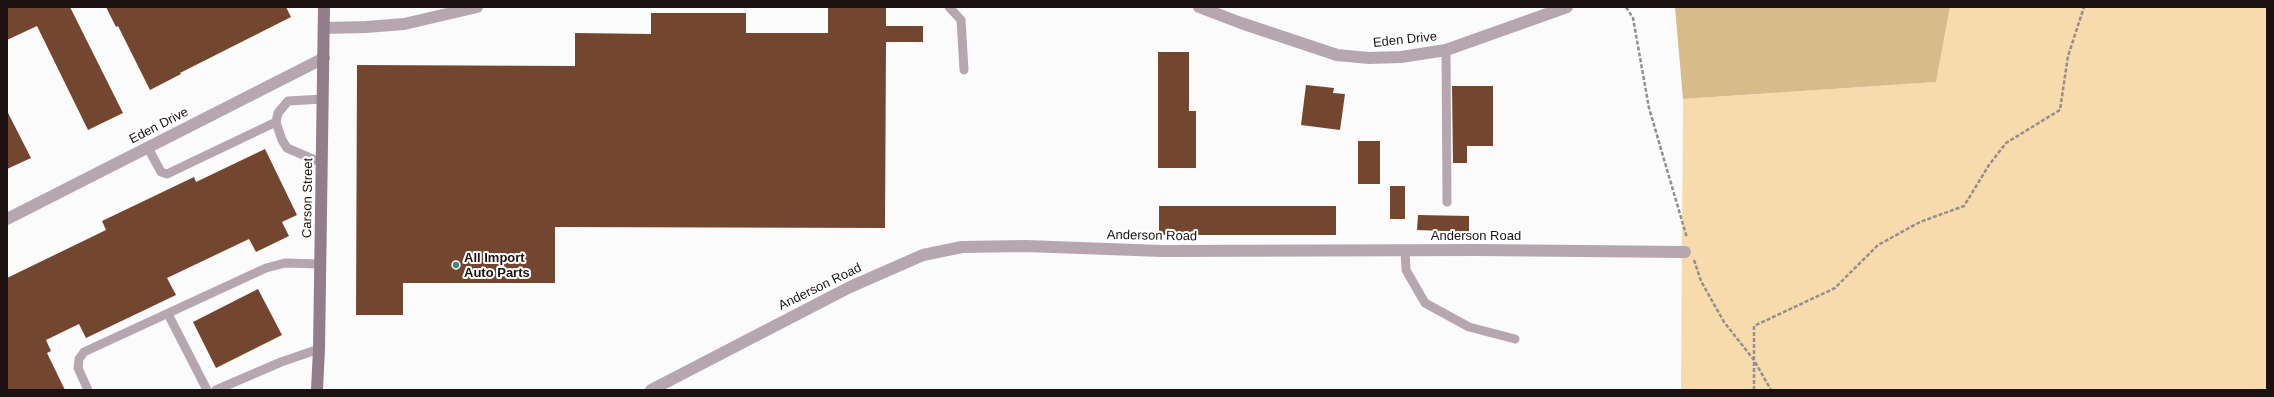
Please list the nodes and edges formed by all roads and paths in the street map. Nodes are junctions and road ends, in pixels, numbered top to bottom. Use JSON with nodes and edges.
{"nodes":[{"id":1,"x":324,"y":7,"type":"edge"},
{"id":2,"x":478,"y":7,"type":"edge"},
{"id":3,"x":949,"y":7,"type":"edge"},
{"id":4,"x":1199,"y":7,"type":"edge"},
{"id":5,"x":1567,"y":7,"type":"edge"},
{"id":6,"x":1626,"y":7,"type":"edge"},
{"id":7,"x":2084,"y":7,"type":"edge"},
{"id":8,"x":462,"y":9,"type":"edge"},
{"id":9,"x":324,"y":28,"type":"junction"},
{"id":10,"x":1446,"y":50,"type":"junction"},
{"id":11,"x":324,"y":58,"type":"junction"},
{"id":12,"x":964,"y":70,"type":"dead end"},
{"id":13,"x":323,"y":99,"type":"junction"},
{"id":14,"x":276,"y":122,"type":"junction"},
{"id":15,"x":148,"y":148,"type":"junction"},
{"id":16,"x":322,"y":163,"type":"junction"},
{"id":17,"x":1447,"y":202,"type":"dead end"},
{"id":18,"x":7,"y":219,"type":"edge"},
{"id":19,"x":1405,"y":250,"type":"junction"},
{"id":20,"x":1689,"y":250,"type":"junction"},
{"id":21,"x":321,"y":264,"type":"junction"},
{"id":22,"x":168,"y":314,"type":"junction"},
{"id":23,"x":1515,"y":339,"type":"dead end"},
{"id":24,"x":319,"y":348,"type":"junction"},
{"id":25,"x":1754,"y":360,"type":"junction"},
{"id":26,"x":88,"y":390,"type":"edge"},
{"id":27,"x":207,"y":390,"type":"edge"},
{"id":28,"x":216,"y":390,"type":"edge"},
{"id":29,"x":317,"y":390,"type":"edge"},
{"id":30,"x":650,"y":390,"type":"edge"},
{"id":31,"x":1754,"y":390,"type":"edge"},
{"id":32,"x":1771,"y":390,"type":"edge"}],
"edges":[{"from":1,"to":9,"type":"street","name":"Carson Street"},
{"from":2,"to":8,"type":"street"},
{"from":3,"to":12,"type":"lane"},
{"from":4,"to":10,"type":"street","name":"Eden Drive"},
{"from":5,"to":10,"type":"street","name":"Eden Drive"},
{"from":6,"to":20,"type":"path"},
{"from":7,"to":25,"type":"path"},
{"from":8,"to":9,"type":"street"},
{"from":9,"to":11,"type":"street","name":"Carson Street"},
{"from":10,"to":17,"type":"lane"},
{"from":11,"to":13,"type":"street","name":"Carson Street"},
{"from":11,"to":15,"type":"street","name":"Eden Drive"},
{"from":13,"to":14,"type":"lane"},
{"from":13,"to":16,"type":"street","name":"Carson Street"},
{"from":14,"to":15,"type":"lane"},
{"from":14,"to":16,"type":"lane"},
{"from":15,"to":18,"type":"street","name":"Eden Drive"},
{"from":16,"to":21,"type":"street","name":"Carson Street"},
{"from":19,"to":20,"type":"street","name":"Anderson Road"},
{"from":19,"to":23,"type":"lane"},
{"from":19,"to":30,"type":"street","name":"Anderson Road"},
{"from":20,"to":25,"type":"path"},
{"from":21,"to":22,"type":"lane"},
{"from":21,"to":24,"type":"street","name":"Carson Street"},
{"from":22,"to":26,"type":"lane"},
{"from":22,"to":27,"type":"lane"},
{"from":24,"to":28,"type":"lane"},
{"from":24,"to":29,"type":"street","name":"Carson Street"},
{"from":25,"to":31,"type":"path"},
{"from":25,"to":32,"type":"path"}]}
